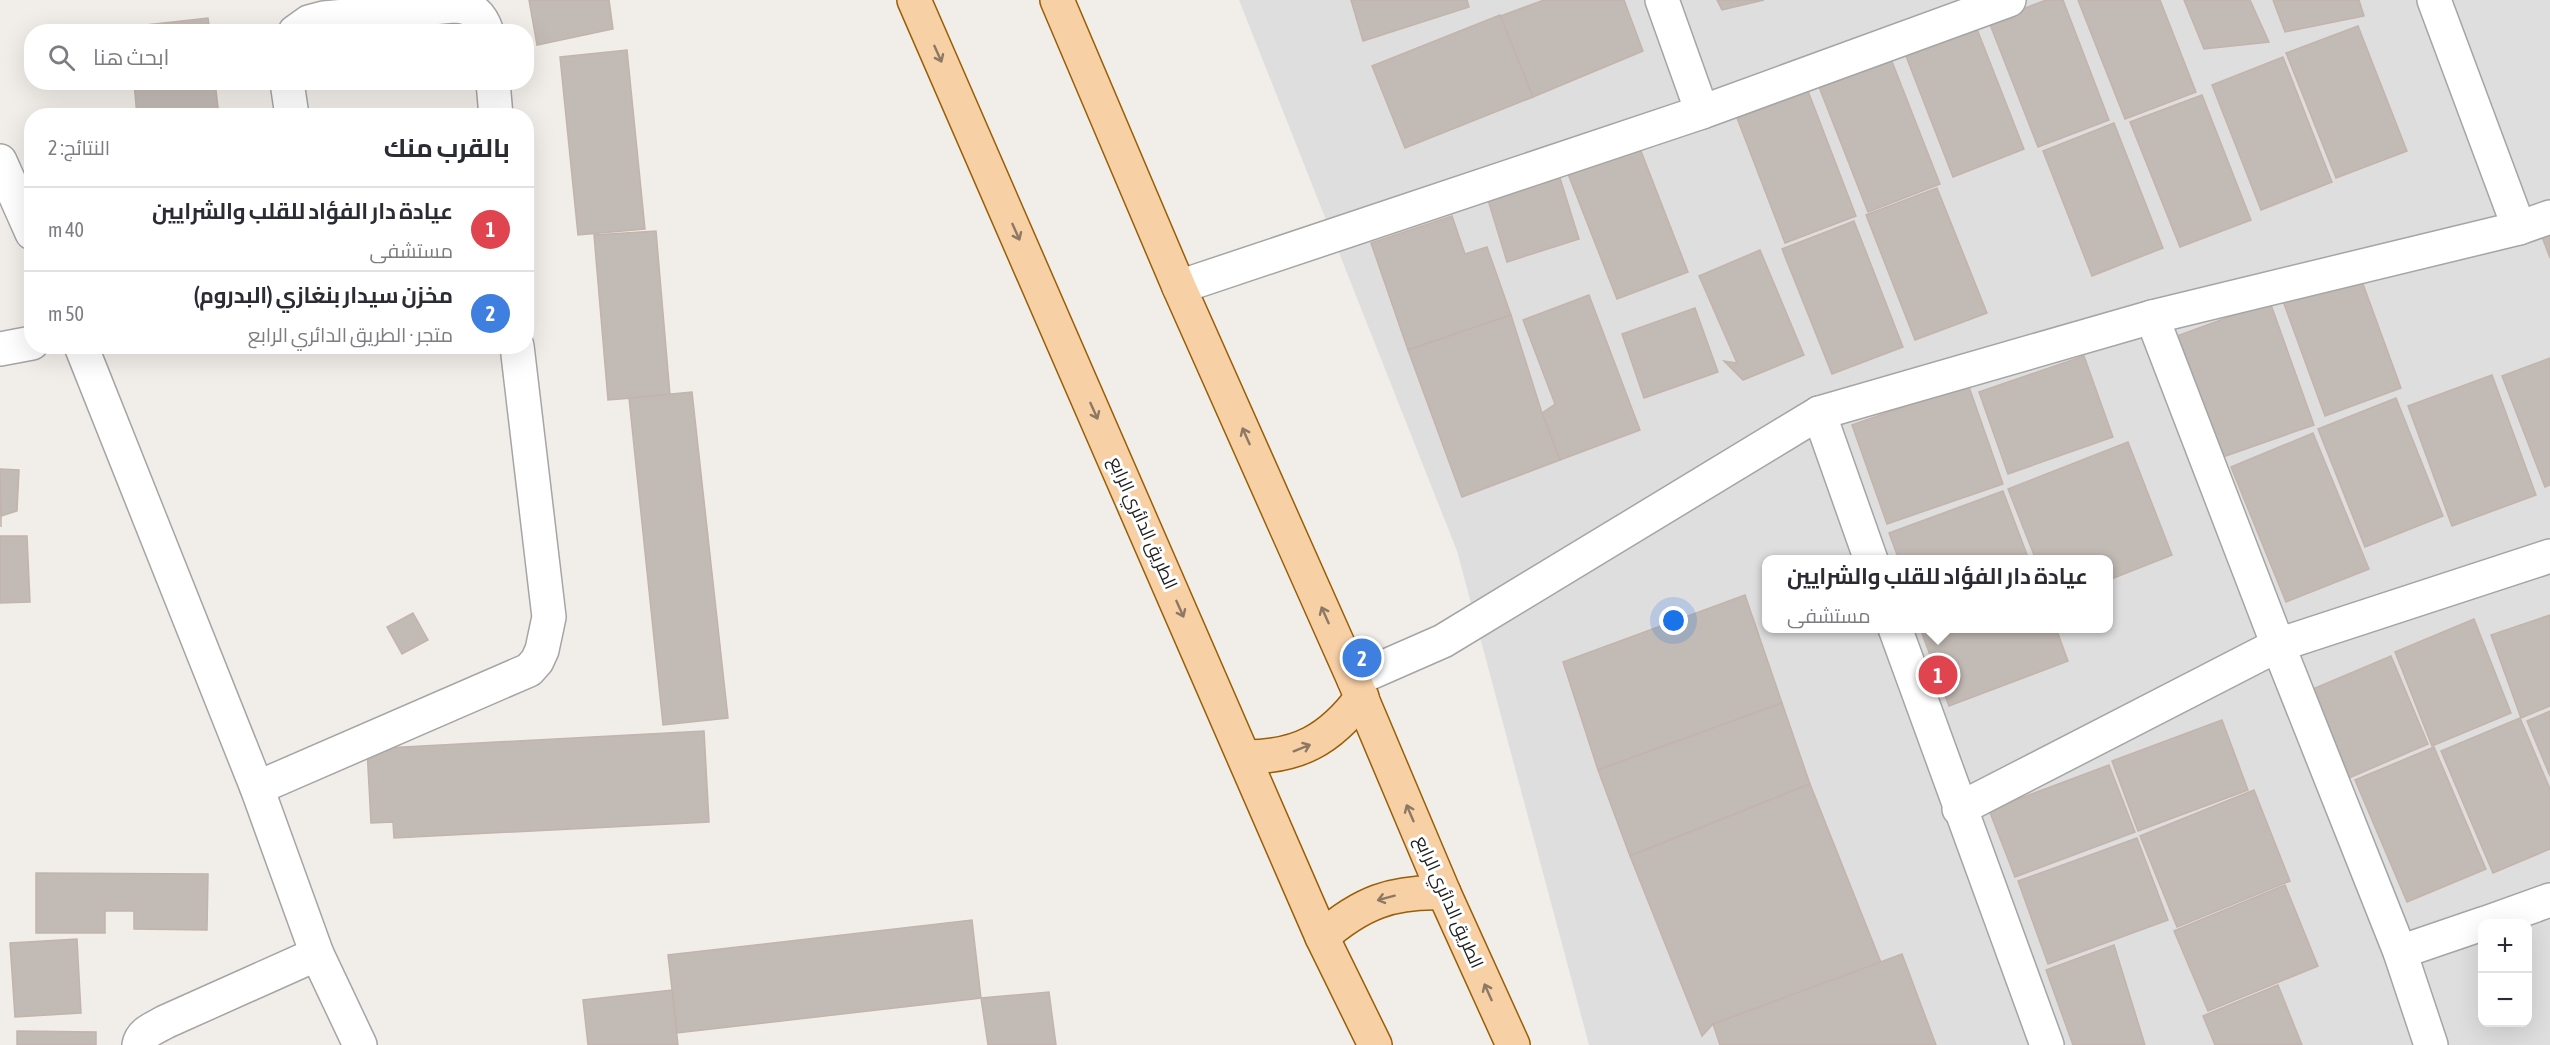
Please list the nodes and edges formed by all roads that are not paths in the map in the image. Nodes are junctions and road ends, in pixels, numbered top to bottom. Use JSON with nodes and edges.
{"nodes":[{"id":1,"x":914,"y":0,"type":"edge"},
{"id":2,"x":1057,"y":0,"type":"edge"},
{"id":3,"x":1662,"y":0,"type":"edge"},
{"id":4,"x":2009,"y":0,"type":"edge"},
{"id":5,"x":2434,"y":0,"type":"edge"},
{"id":6,"x":306,"y":24,"type":"edge"},
{"id":7,"x":485,"y":24,"type":"edge"},
{"id":8,"x":287,"y":90,"type":"edge"},
{"id":9,"x":494,"y":90,"type":"edge"},
{"id":10,"x":291,"y":108,"type":"edge"},
{"id":11,"x":495,"y":108,"type":"edge"},
{"id":12,"x":1702,"y":112,"type":"junction"},
{"id":13,"x":0,"y":161,"type":"edge"},
{"id":14,"x":24,"y":215,"type":"edge"},
{"id":15,"x":2550,"y":217,"type":"edge"},
{"id":16,"x":2519,"y":228,"type":"junction"},
{"id":17,"x":1179,"y":286,"type":"junction"},
{"id":18,"x":2152,"y":317,"type":"junction"},
{"id":19,"x":24,"y":344,"type":"edge"},
{"id":20,"x":0,"y":349,"type":"edge"},
{"id":21,"x":84,"y":354,"type":"edge"},
{"id":22,"x":518,"y":354,"type":"edge"},
{"id":23,"x":1819,"y":412,"type":"junction"},
{"id":24,"x":1869,"y":555,"type":"edge"},
{"id":25,"x":2550,"y":556,"type":"edge"},
{"id":26,"x":1897,"y":633,"type":"edge"},
{"id":27,"x":2278,"y":645,"type":"junction"},
{"id":28,"x":1358,"y":689,"type":"junction"},
{"id":29,"x":1245,"y":757,"type":"junction"},
{"id":30,"x":257,"y":788,"type":"junction"},
{"id":31,"x":1959,"y":808,"type":"junction"},
{"id":32,"x":1444,"y":893,"type":"junction"},
{"id":33,"x":2550,"y":900,"type":"edge"},
{"id":34,"x":2497,"y":919,"type":"edge"},
{"id":35,"x":2478,"y":926,"type":"edge"},
{"id":36,"x":1322,"y":937,"type":"junction"},
{"id":37,"x":2400,"y":952,"type":"junction"},
{"id":38,"x":317,"y":954,"type":"junction"},
{"id":39,"x":139,"y":1045,"type":"edge"},
{"id":40,"x":360,"y":1045,"type":"edge"},
{"id":41,"x":1375,"y":1045,"type":"edge"},
{"id":42,"x":1513,"y":1045,"type":"edge"},
{"id":43,"x":2047,"y":1045,"type":"edge"},
{"id":44,"x":2431,"y":1045,"type":"edge"}],
"edges":[{"from":1,"to":29,"type":"main road","name":"الطريق الدائري الرابع","one_way":true},
{"from":2,"to":17,"type":"main road","name":"الطريق الدائري الرابع"},
{"from":3,"to":12,"type":"street"},
{"from":4,"to":12,"type":"street"},
{"from":5,"to":16,"type":"street"},
{"from":6,"to":7,"type":"street"},
{"from":8,"to":10,"type":"street"},
{"from":9,"to":11,"type":"street"},
{"from":12,"to":17,"type":"street"},
{"from":13,"to":14,"type":"street"},
{"from":15,"to":16,"type":"street"},
{"from":16,"to":18,"type":"street"},
{"from":28,"to":17,"type":"main road","name":"الطريق الدائري الرابع","one_way":true},
{"from":18,"to":23,"type":"street"},
{"from":18,"to":27,"type":"street"},
{"from":19,"to":20,"type":"street"},
{"from":21,"to":30,"type":"street"},
{"from":22,"to":30,"type":"street"},
{"from":23,"to":24,"type":"street"},
{"from":23,"to":28,"type":"street"},
{"from":25,"to":27,"type":"street"},
{"from":26,"to":31,"type":"street"},
{"from":27,"to":31,"type":"street"},
{"from":27,"to":37,"type":"street"},
{"from":29,"to":28,"type":"main road","one_way":true},
{"from":32,"to":28,"type":"main road","name":"الطريق الدائري الرابع","one_way":true},
{"from":29,"to":36,"type":"main road","name":"الطريق الدائري الرابع"},
{"from":30,"to":38,"type":"street"},
{"from":31,"to":43,"type":"street"},
{"from":32,"to":36,"type":"main road","one_way":true},
{"from":42,"to":32,"type":"main road","name":"الطريق الدائري الرابع","one_way":true},
{"from":33,"to":34,"type":"street"},
{"from":35,"to":37,"type":"street"},
{"from":36,"to":41,"type":"main road","name":"الطريق الدائري الرابع"},
{"from":37,"to":44,"type":"street"},
{"from":38,"to":39,"type":"street"},
{"from":38,"to":40,"type":"street"}]}
